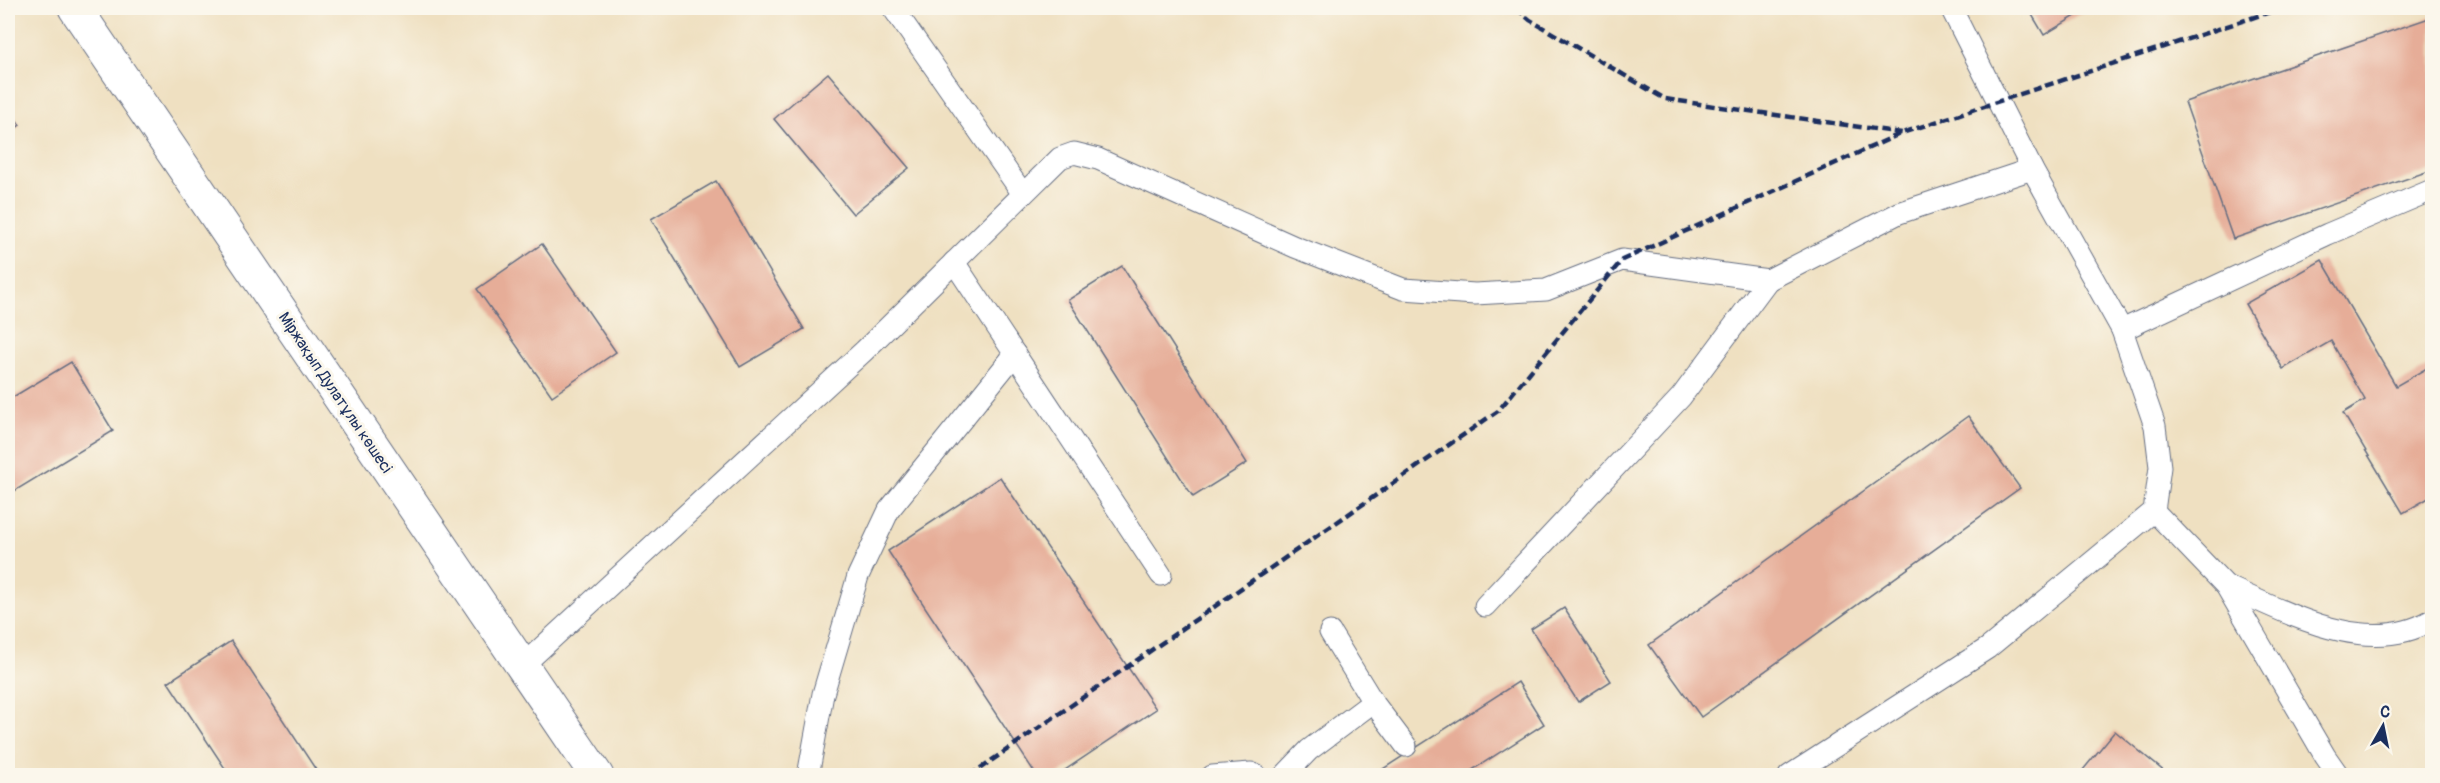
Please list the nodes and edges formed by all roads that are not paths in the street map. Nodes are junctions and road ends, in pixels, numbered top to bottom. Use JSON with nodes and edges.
{"nodes":[{"id":1,"x":75,"y":8,"type":"edge"},
{"id":2,"x":893,"y":8,"type":"edge"},
{"id":3,"x":1951,"y":8,"type":"edge"},
{"id":4,"x":2032,"y":169,"type":"junction"},
{"id":5,"x":2433,"y":190,"type":"edge"},
{"id":6,"x":1023,"y":194,"type":"junction"},
{"id":7,"x":954,"y":262,"type":"junction"},
{"id":8,"x":1768,"y":280,"type":"junction"},
{"id":9,"x":2122,"y":330,"type":"junction"},
{"id":10,"x":1015,"y":354,"type":"junction"},
{"id":11,"x":2154,"y":511,"type":"junction"},
{"id":12,"x":1161,"y":575,"type":"dead end"},
{"id":13,"x":2226,"y":586,"type":"junction"},
{"id":14,"x":1485,"y":606,"type":"dead end"},
{"id":15,"x":2433,"y":620,"type":"edge"},
{"id":16,"x":1330,"y":632,"type":"dead end"},
{"id":17,"x":522,"y":666,"type":"junction"},
{"id":18,"x":1373,"y":702,"type":"junction"},
{"id":19,"x":1406,"y":746,"type":"dead end"},
{"id":20,"x":597,"y":776,"type":"edge"},
{"id":21,"x":808,"y":776,"type":"edge"},
{"id":22,"x":1212,"y":776,"type":"edge"},
{"id":23,"x":1257,"y":776,"type":"edge"},
{"id":24,"x":1284,"y":776,"type":"edge"},
{"id":25,"x":1789,"y":776,"type":"edge"},
{"id":26,"x":2339,"y":776,"type":"edge"}],
"edges":[{"from":1,"to":17,"type":"street","name":"Міржақып Дулатұлы көшесі"},
{"from":2,"to":6,"type":"lane"},
{"from":3,"to":4,"type":"lane"},
{"from":4,"to":8,"type":"lane"},
{"from":4,"to":9,"type":"lane"},
{"from":5,"to":9,"type":"lane"},
{"from":6,"to":7,"type":"lane"},
{"from":6,"to":8,"type":"lane"},
{"from":7,"to":10,"type":"lane"},
{"from":7,"to":17,"type":"lane"},
{"from":8,"to":14,"type":"lane"},
{"from":9,"to":11,"type":"lane"},
{"from":10,"to":12,"type":"lane"},
{"from":10,"to":21,"type":"lane"},
{"from":11,"to":13,"type":"lane"},
{"from":11,"to":25,"type":"lane"},
{"from":13,"to":15,"type":"lane"},
{"from":13,"to":26,"type":"lane"},
{"from":16,"to":18,"type":"lane"},
{"from":17,"to":20,"type":"street","name":"Міржақып Дулатұлы көшесі"},
{"from":18,"to":19,"type":"lane"},
{"from":18,"to":24,"type":"lane"},
{"from":22,"to":23,"type":"lane"}]}
